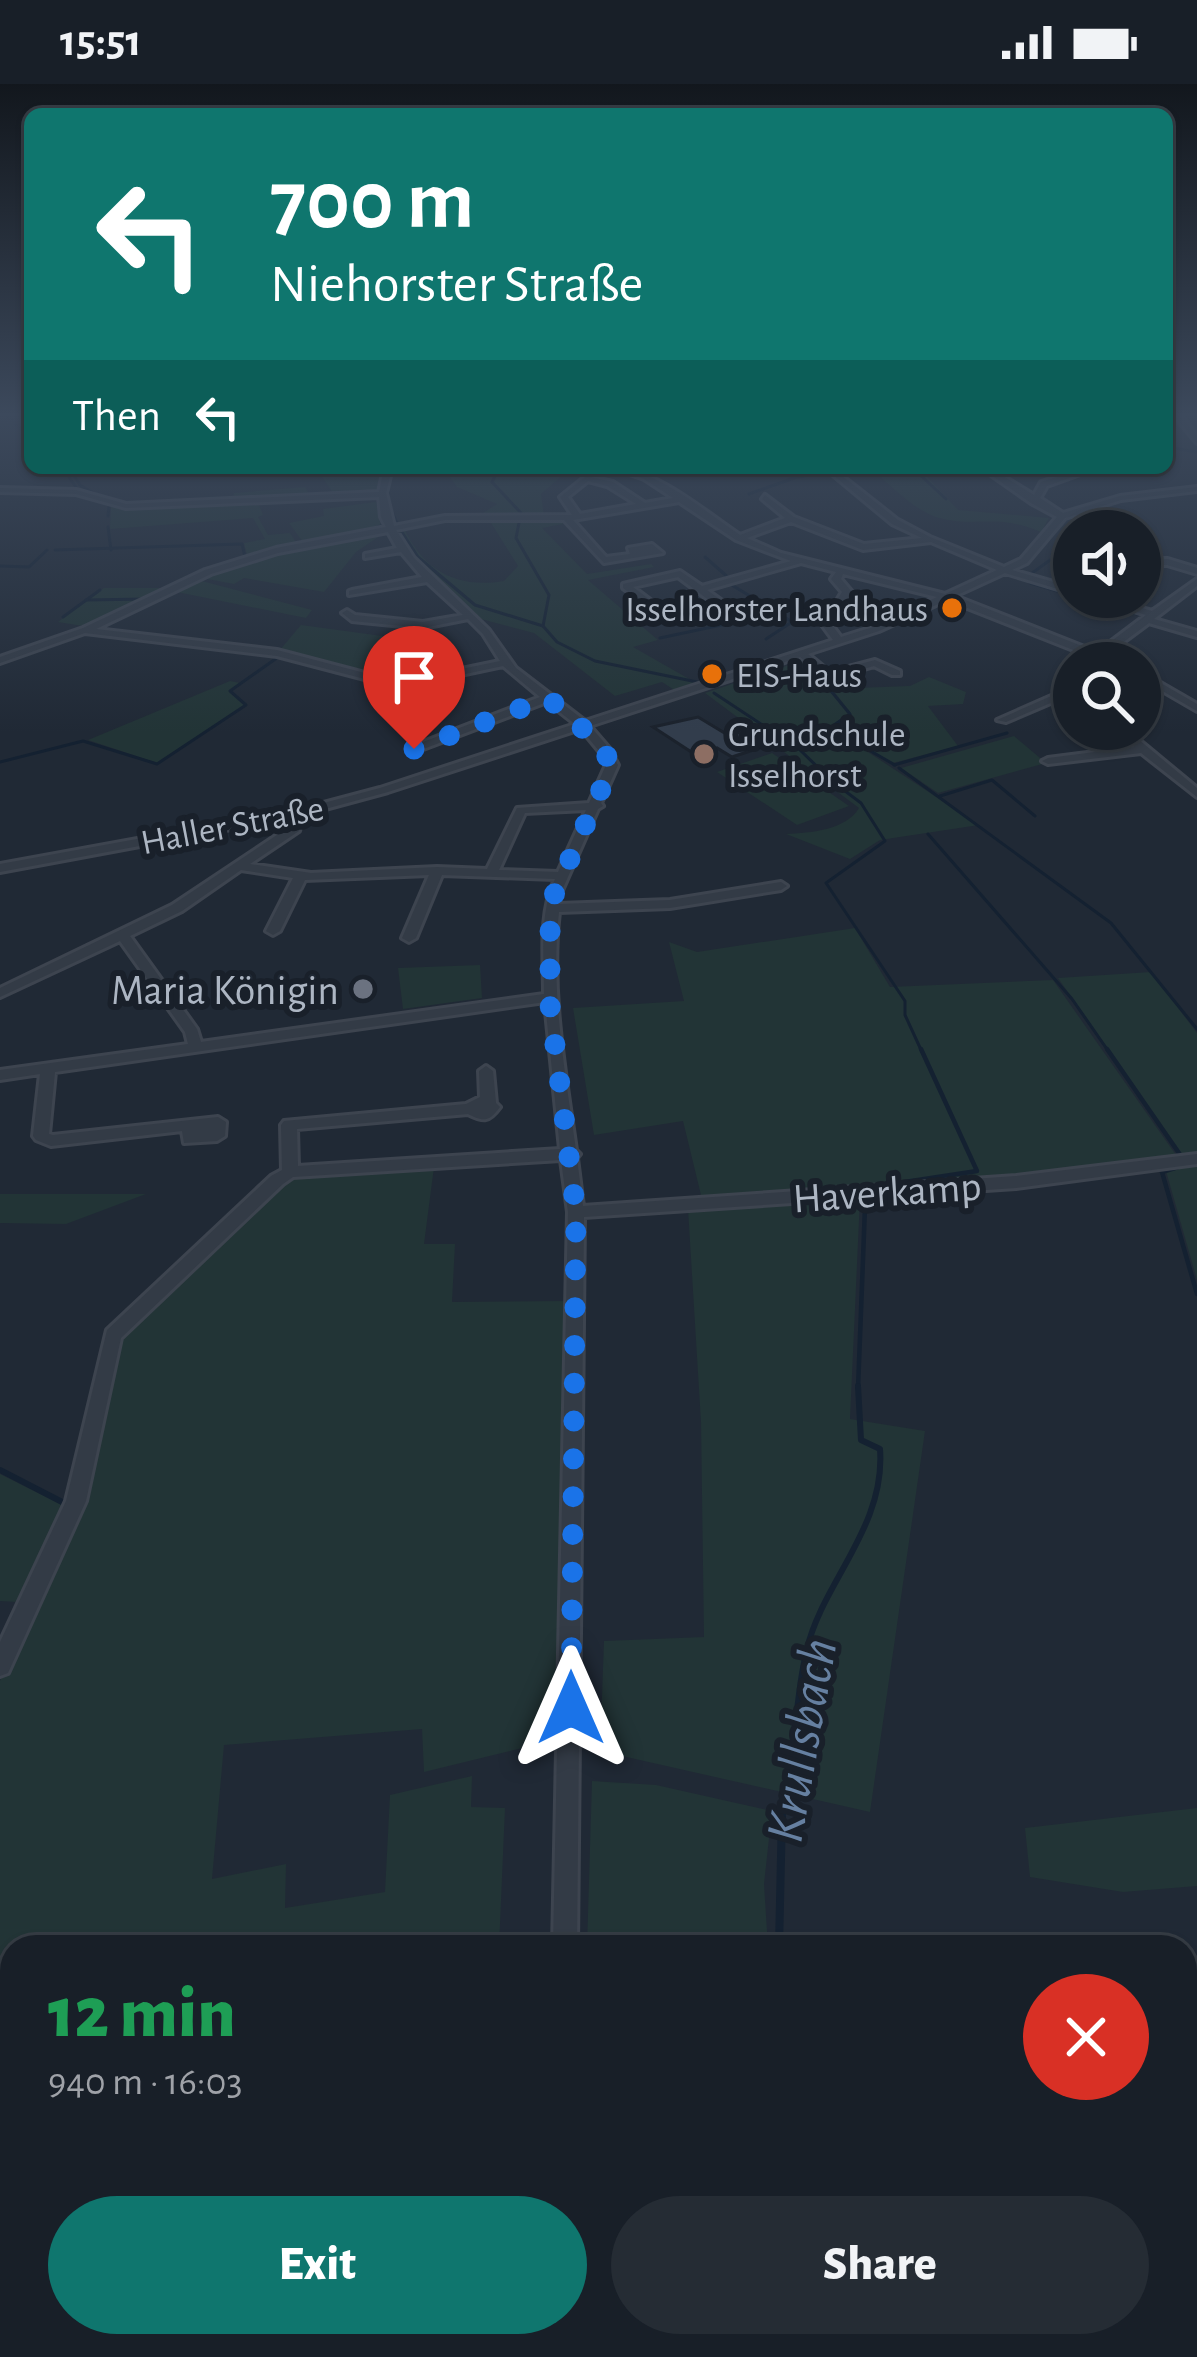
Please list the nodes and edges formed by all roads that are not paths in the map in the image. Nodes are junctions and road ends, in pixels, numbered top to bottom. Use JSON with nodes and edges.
{"nodes":[{"id":1,"x":389,"y":520,"type":"edge"},
{"id":2,"x":433,"y":520,"type":"edge"},
{"id":3,"x":575,"y":520,"type":"edge"},
{"id":4,"x":712,"y":520,"type":"edge"},
{"id":5,"x":788,"y":520,"type":"edge"},
{"id":6,"x":794,"y":520,"type":"edge"},
{"id":7,"x":898,"y":520,"type":"edge"},
{"id":8,"x":391,"y":527,"type":"junction"},
{"id":9,"x":1053,"y":528,"type":"edge"},
{"id":10,"x":739,"y":538,"type":"junction"},
{"id":11,"x":926,"y":538,"type":"junction"},
{"id":12,"x":403,"y":549,"type":"junction"},
{"id":13,"x":368,"y":556,"type":"dead end"},
{"id":14,"x":638,"y":556,"type":"dead end"},
{"id":15,"x":1161,"y":561,"type":"edge"},
{"id":16,"x":798,"y":562,"type":"junction"},
{"id":17,"x":1004,"y":571,"type":"junction"},
{"id":18,"x":1197,"y":571,"type":"edge"},
{"id":19,"x":840,"y":572,"type":"junction"},
{"id":20,"x":427,"y":579,"type":"junction"},
{"id":21,"x":1197,"y":582,"type":"edge"},
{"id":22,"x":1053,"y":585,"type":"edge"},
{"id":23,"x":704,"y":588,"type":"junction"},
{"id":24,"x":352,"y":593,"type":"dead end"},
{"id":25,"x":1182,"y":594,"type":"junction"},
{"id":26,"x":945,"y":597,"type":"junction"},
{"id":27,"x":1197,"y":599,"type":"edge"},
{"id":28,"x":1161,"y":610,"type":"edge"},
{"id":29,"x":347,"y":613,"type":"dead end"},
{"id":30,"x":470,"y":616,"type":"junction"},
{"id":31,"x":1151,"y":618,"type":"edge"},
{"id":32,"x":1155,"y":618,"type":"edge"},
{"id":33,"x":86,"y":630,"type":"junction"},
{"id":34,"x":1197,"y":634,"type":"edge"},
{"id":35,"x":839,"y":642,"type":"junction"},
{"id":36,"x":1118,"y":642,"type":"edge"},
{"id":37,"x":1053,"y":643,"type":"edge"},
{"id":38,"x":803,"y":655,"type":"junction"},
{"id":39,"x":0,"y":660,"type":"edge"},
{"id":40,"x":505,"y":663,"type":"junction"},
{"id":41,"x":896,"y":673,"type":"dead end"},
{"id":42,"x":1161,"y":687,"type":"edge"},
{"id":43,"x":548,"y":698,"type":"junction"},
{"id":44,"x":1053,"y":698,"type":"edge"},
{"id":45,"x":1197,"y":708,"type":"edge"},
{"id":46,"x":1002,"y":720,"type":"dead end"},
{"id":47,"x":581,"y":726,"type":"junction"},
{"id":48,"x":414,"y":749,"type":"dead end"},
{"id":49,"x":1128,"y":750,"type":"edge"},
{"id":50,"x":1145,"y":750,"type":"edge"},
{"id":51,"x":1048,"y":761,"type":"dead end"},
{"id":52,"x":1197,"y":794,"type":"edge"},
{"id":53,"x":597,"y":806,"type":"junction"},
{"id":54,"x":297,"y":813,"type":"junction"},
{"id":55,"x":244,"y":866,"type":"junction"},
{"id":56,"x":0,"y":868,"type":"edge"},
{"id":57,"x":437,"y":871,"type":"junction"},
{"id":58,"x":492,"y":872,"type":"junction"},
{"id":59,"x":563,"y":876,"type":"junction"},
{"id":60,"x":300,"y":877,"type":"junction"},
{"id":61,"x":781,"y":886,"type":"dead end"},
{"id":62,"x":552,"y":908,"type":"junction"},
{"id":63,"x":273,"y":931,"type":"dead end"},
{"id":64,"x":123,"y":936,"type":"junction"},
{"id":65,"x":409,"y":938,"type":"dead end"},
{"id":66,"x":0,"y":994,"type":"edge"},
{"id":67,"x":550,"y":997,"type":"junction"},
{"id":68,"x":195,"y":1045,"type":"junction"},
{"id":69,"x":48,"y":1067,"type":"junction"},
{"id":70,"x":486,"y":1071,"type":"dead end"},
{"id":71,"x":0,"y":1075,"type":"edge"},
{"id":72,"x":190,"y":1126,"type":"dead end"},
{"id":73,"x":572,"y":1154,"type":"junction"},
{"id":74,"x":1197,"y":1159,"type":"edge"},
{"id":75,"x":290,"y":1172,"type":"junction"},
{"id":76,"x":576,"y":1212,"type":"junction"},
{"id":77,"x":0,"y":1666,"type":"edge"},
{"id":78,"x":566,"y":1935,"type":"edge"}],
"edges":[{"from":1,"to":8,"type":"street"},
{"from":2,"to":8,"type":"street"},
{"from":3,"to":14,"type":"street"},
{"from":4,"to":10,"type":"street"},
{"from":5,"to":10,"type":"street"},
{"from":6,"to":11,"type":"street"},
{"from":7,"to":11,"type":"street"},
{"from":8,"to":12,"type":"street"},
{"from":8,"to":33,"type":"street"},
{"from":9,"to":17,"type":"street","name":"Haller Straße"},
{"from":10,"to":16,"type":"street"},
{"from":11,"to":17,"type":"street"},
{"from":12,"to":13,"type":"street"},
{"from":12,"to":20,"type":"street"},
{"from":15,"to":18,"type":"street"},
{"from":16,"to":19,"type":"street"},
{"from":16,"to":23,"type":"street"},
{"from":17,"to":22,"type":"street"},
{"from":17,"to":26,"type":"street","name":"Haller Straße"},
{"from":19,"to":26,"type":"street"},
{"from":19,"to":35,"type":"street"},
{"from":20,"to":24,"type":"street"},
{"from":20,"to":30,"type":"street"},
{"from":21,"to":25,"type":"street"},
{"from":23,"to":23,"type":"street"},
{"from":25,"to":27,"type":"street"},
{"from":25,"to":28,"type":"street"},
{"from":26,"to":35,"type":"street","name":"Haller Straße"},
{"from":26,"to":37,"type":"street"},
{"from":29,"to":30,"type":"street"},
{"from":30,"to":40,"type":"street"},
{"from":31,"to":36,"type":"street"},
{"from":32,"to":34,"type":"street"},
{"from":33,"to":39,"type":"street"},
{"from":33,"to":40,"type":"street"},
{"from":35,"to":38,"type":"street","name":"Haller Straße"},
{"from":38,"to":41,"type":"street"},
{"from":38,"to":47,"type":"street","name":"Haller Straße"},
{"from":40,"to":43,"type":"street"},
{"from":42,"to":45,"type":"street"},
{"from":43,"to":47,"type":"street"},
{"from":43,"to":48,"type":"street"},
{"from":44,"to":46,"type":"street"},
{"from":47,"to":53,"type":"street"},
{"from":47,"to":54,"type":"street","name":"Haller Straße"},
{"from":49,"to":51,"type":"street"},
{"from":50,"to":52,"type":"street"},
{"from":53,"to":58,"type":"street"},
{"from":53,"to":59,"type":"street"},
{"from":54,"to":55,"type":"street"},
{"from":54,"to":56,"type":"street","name":"Haller Straße"},
{"from":55,"to":60,"type":"street"},
{"from":55,"to":64,"type":"street"},
{"from":57,"to":58,"type":"street"},
{"from":57,"to":60,"type":"street"},
{"from":57,"to":65,"type":"street"},
{"from":58,"to":59,"type":"street"},
{"from":59,"to":62,"type":"street"},
{"from":60,"to":63,"type":"street"},
{"from":61,"to":62,"type":"street"},
{"from":62,"to":67,"type":"street"},
{"from":64,"to":66,"type":"street"},
{"from":64,"to":68,"type":"street"},
{"from":67,"to":68,"type":"street"},
{"from":67,"to":73,"type":"street"},
{"from":68,"to":69,"type":"street"},
{"from":69,"to":71,"type":"street"},
{"from":69,"to":72,"type":"street"},
{"from":70,"to":75,"type":"street"},
{"from":73,"to":75,"type":"street"},
{"from":73,"to":76,"type":"street"},
{"from":74,"to":76,"type":"street","name":"Haverkamp"},
{"from":75,"to":77,"type":"street"},
{"from":76,"to":78,"type":"street"}]}
